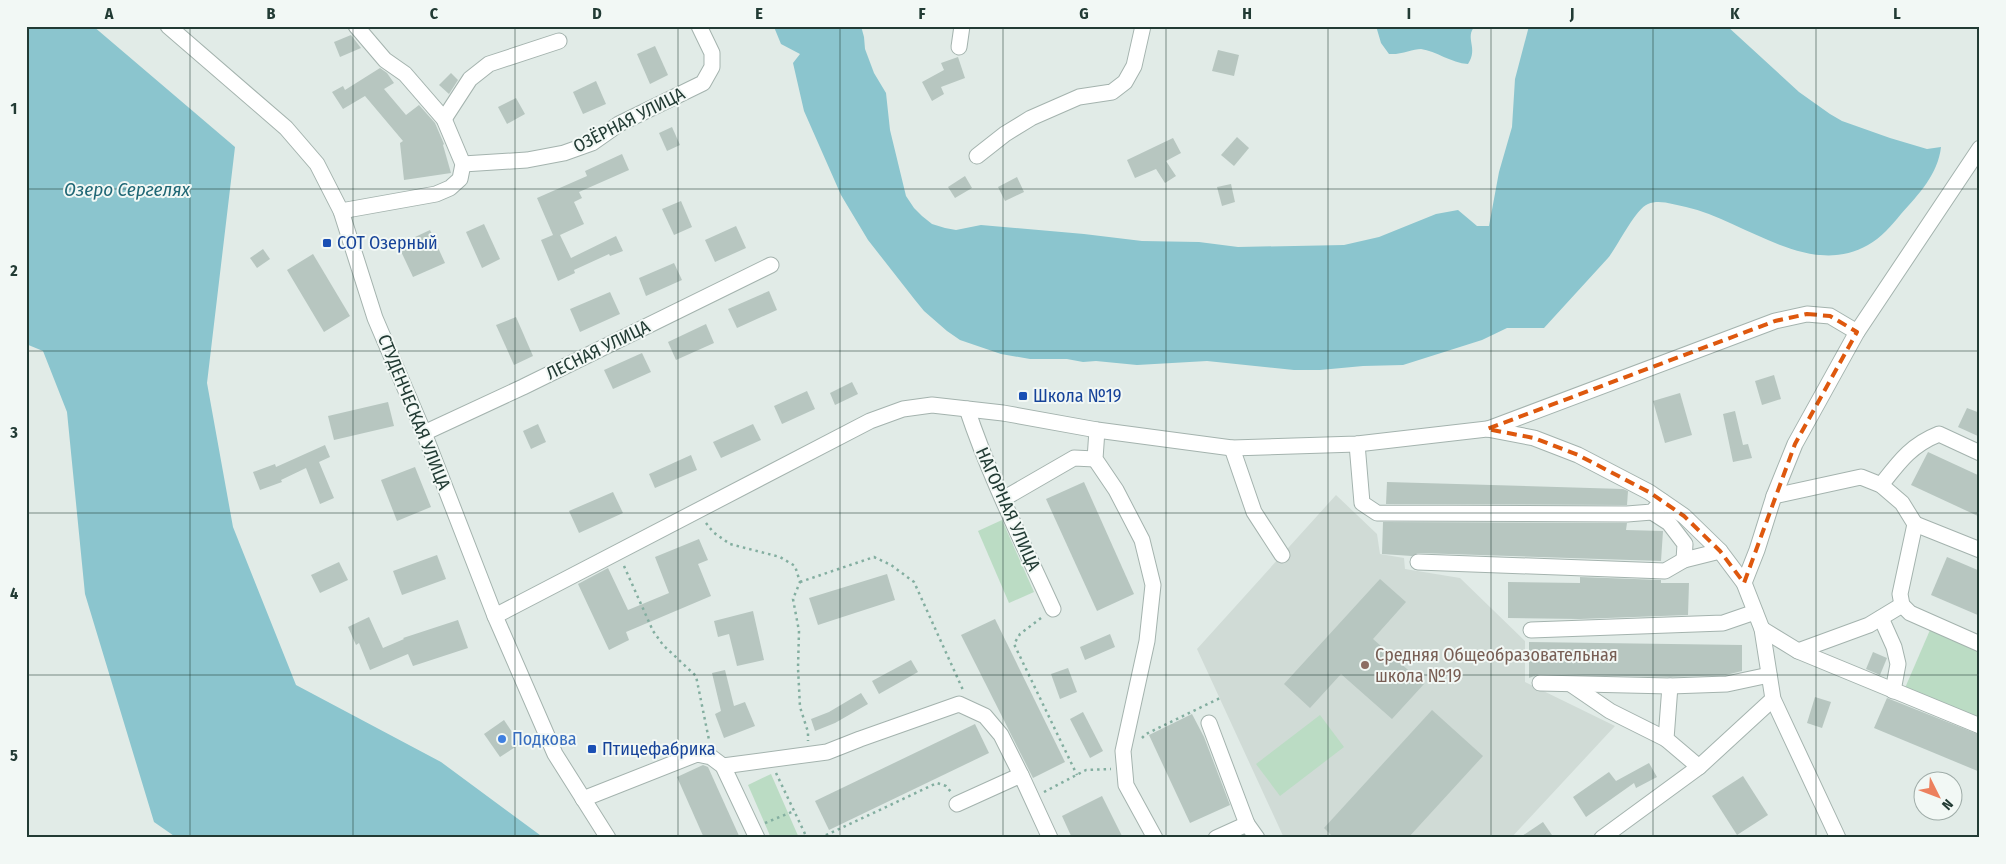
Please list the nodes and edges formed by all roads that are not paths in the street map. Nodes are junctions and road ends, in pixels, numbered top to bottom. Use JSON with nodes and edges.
{"nodes":[{"id":1,"x":168,"y":26,"type":"edge"},
{"id":2,"x":356,"y":26,"type":"edge"},
{"id":3,"x":699,"y":26,"type":"edge"},
{"id":4,"x":962,"y":26,"type":"edge"},
{"id":5,"x":1143,"y":26,"type":"edge"},
{"id":6,"x":558,"y":41,"type":"dead end"},
{"id":7,"x":960,"y":47,"type":"dead end"},
{"id":8,"x":444,"y":119,"type":"junction"},
{"id":9,"x":1980,"y":148,"type":"edge"},
{"id":10,"x":976,"y":156,"type":"dead end"},
{"id":11,"x":463,"y":164,"type":"junction"},
{"id":12,"x":341,"y":211,"type":"junction"},
{"id":13,"x":771,"y":265,"type":"dead end"},
{"id":14,"x":1857,"y":332,"type":"junction"},
{"id":15,"x":967,"y":409,"type":"junction"},
{"id":16,"x":1487,"y":429,"type":"junction"},
{"id":17,"x":1097,"y":430,"type":"junction"},
{"id":18,"x":424,"y":433,"type":"junction"},
{"id":19,"x":1357,"y":444,"type":"junction"},
{"id":20,"x":1232,"y":448,"type":"junction"},
{"id":21,"x":1980,"y":453,"type":"edge"},
{"id":22,"x":1095,"y":459,"type":"junction"},
{"id":23,"x":1881,"y":485,"type":"junction"},
{"id":24,"x":1774,"y":496,"type":"junction"},
{"id":25,"x":1002,"y":499,"type":"junction"},
{"id":26,"x":1657,"y":507,"type":"junction"},
{"id":27,"x":1914,"y":524,"type":"junction"},
{"id":28,"x":1980,"y":550,"type":"edge"},
{"id":29,"x":1720,"y":551,"type":"junction"},
{"id":30,"x":1282,"y":555,"type":"dead end"},
{"id":31,"x":1684,"y":560,"type":"junction"},
{"id":32,"x":1418,"y":562,"type":"dead end"},
{"id":33,"x":1744,"y":583,"type":"junction"},
{"id":34,"x":1902,"y":605,"type":"junction"},
{"id":35,"x":1053,"y":609,"type":"road end"},
{"id":36,"x":1755,"y":612,"type":"junction"},
{"id":37,"x":495,"y":616,"type":"junction"},
{"id":38,"x":1881,"y":618,"type":"junction"},
{"id":39,"x":1762,"y":629,"type":"junction"},
{"id":40,"x":1531,"y":630,"type":"dead end"},
{"id":41,"x":1980,"y":644,"type":"edge"},
{"id":42,"x":1798,"y":651,"type":"junction"},
{"id":43,"x":1770,"y":675,"type":"junction"},
{"id":44,"x":1540,"y":683,"type":"dead end"},
{"id":45,"x":1572,"y":685,"type":"junction"},
{"id":46,"x":1670,"y":686,"type":"junction"},
{"id":47,"x":1893,"y":691,"type":"junction"},
{"id":48,"x":1774,"y":699,"type":"junction"},
{"id":49,"x":1209,"y":723,"type":"dead end"},
{"id":50,"x":1980,"y":726,"type":"edge"},
{"id":51,"x":1666,"y":739,"type":"junction"},
{"id":52,"x":723,"y":766,"type":"junction"},
{"id":53,"x":1699,"y":767,"type":"junction"},
{"id":54,"x":1021,"y":775,"type":"junction"},
{"id":55,"x":583,"y":800,"type":"junction"},
{"id":56,"x":958,"y":804,"type":"road end"},
{"id":57,"x":1247,"y":824,"type":"junction"},
{"id":58,"x":755,"y":833,"type":"edge"},
{"id":59,"x":608,"y":838,"type":"edge"},
{"id":60,"x":1050,"y":838,"type":"edge"},
{"id":61,"x":1155,"y":838,"type":"edge"},
{"id":62,"x":1216,"y":838,"type":"edge"},
{"id":63,"x":1257,"y":838,"type":"edge"},
{"id":64,"x":1602,"y":838,"type":"edge"},
{"id":65,"x":1838,"y":838,"type":"edge"}],
"edges":[{"from":1,"to":12,"type":"street","name":"СТУДЕНЧЕСКАЯ УЛИЦА"},
{"from":2,"to":8,"type":"street"},
{"from":3,"to":11,"type":"street","name":"ОЗЁРНАЯ УЛИЦА"},
{"from":4,"to":7,"type":"street"},
{"from":5,"to":10,"type":"street"},
{"from":6,"to":8,"type":"street"},
{"from":8,"to":11,"type":"street"},
{"from":9,"to":14,"type":"street"},
{"from":11,"to":12,"type":"street"},
{"from":12,"to":18,"type":"street","name":"СТУДЕНЧЕСКАЯ УЛИЦА"},
{"from":13,"to":18,"type":"street","name":"ЛЕСНАЯ УЛИЦА"},
{"from":14,"to":16,"type":"street"},
{"from":14,"to":24,"type":"street"},
{"from":15,"to":17,"type":"street"},
{"from":15,"to":25,"type":"street","name":"НАГОРНАЯ УЛИЦА"},
{"from":15,"to":37,"type":"street"},
{"from":16,"to":19,"type":"street"},
{"from":16,"to":26,"type":"street"},
{"from":17,"to":20,"type":"street"},
{"from":17,"to":22,"type":"street"},
{"from":18,"to":37,"type":"street","name":"СТУДЕНЧЕСКАЯ УЛИЦА"},
{"from":19,"to":20,"type":"street"},
{"from":19,"to":26,"type":"street"},
{"from":20,"to":30,"type":"street"},
{"from":21,"to":23,"type":"street"},
{"from":22,"to":25,"type":"street"},
{"from":22,"to":61,"type":"street"},
{"from":23,"to":24,"type":"street"},
{"from":23,"to":27,"type":"street"},
{"from":24,"to":33,"type":"street"},
{"from":25,"to":35,"type":"street","name":"НАГОРНАЯ УЛИЦА"},
{"from":26,"to":29,"type":"street"},
{"from":26,"to":31,"type":"street"},
{"from":27,"to":28,"type":"street"},
{"from":27,"to":34,"type":"street"},
{"from":29,"to":31,"type":"street"},
{"from":29,"to":33,"type":"street"},
{"from":31,"to":32,"type":"street"},
{"from":33,"to":36,"type":"street"},
{"from":34,"to":38,"type":"street"},
{"from":34,"to":41,"type":"street"},
{"from":36,"to":39,"type":"street"},
{"from":36,"to":40,"type":"street"},
{"from":37,"to":55,"type":"street","name":"СТУДЕНЧЕСКАЯ УЛИЦА"},
{"from":38,"to":42,"type":"street"},
{"from":38,"to":47,"type":"street"},
{"from":39,"to":42,"type":"street"},
{"from":39,"to":43,"type":"street"},
{"from":42,"to":47,"type":"street"},
{"from":43,"to":46,"type":"street"},
{"from":43,"to":48,"type":"street"},
{"from":44,"to":45,"type":"street"},
{"from":45,"to":46,"type":"street"},
{"from":45,"to":51,"type":"street"},
{"from":46,"to":51,"type":"street"},
{"from":47,"to":50,"type":"street"},
{"from":48,"to":53,"type":"street"},
{"from":48,"to":65,"type":"street"},
{"from":49,"to":57,"type":"street"},
{"from":51,"to":53,"type":"street"},
{"from":52,"to":54,"type":"street"},
{"from":52,"to":55,"type":"street"},
{"from":52,"to":58,"type":"street"},
{"from":53,"to":64,"type":"street"},
{"from":54,"to":56,"type":"street"},
{"from":54,"to":60,"type":"street"},
{"from":55,"to":59,"type":"street","name":"СТУДЕНЧЕСКАЯ УЛИЦА"},
{"from":57,"to":62,"type":"street"},
{"from":57,"to":63,"type":"street"}]}
